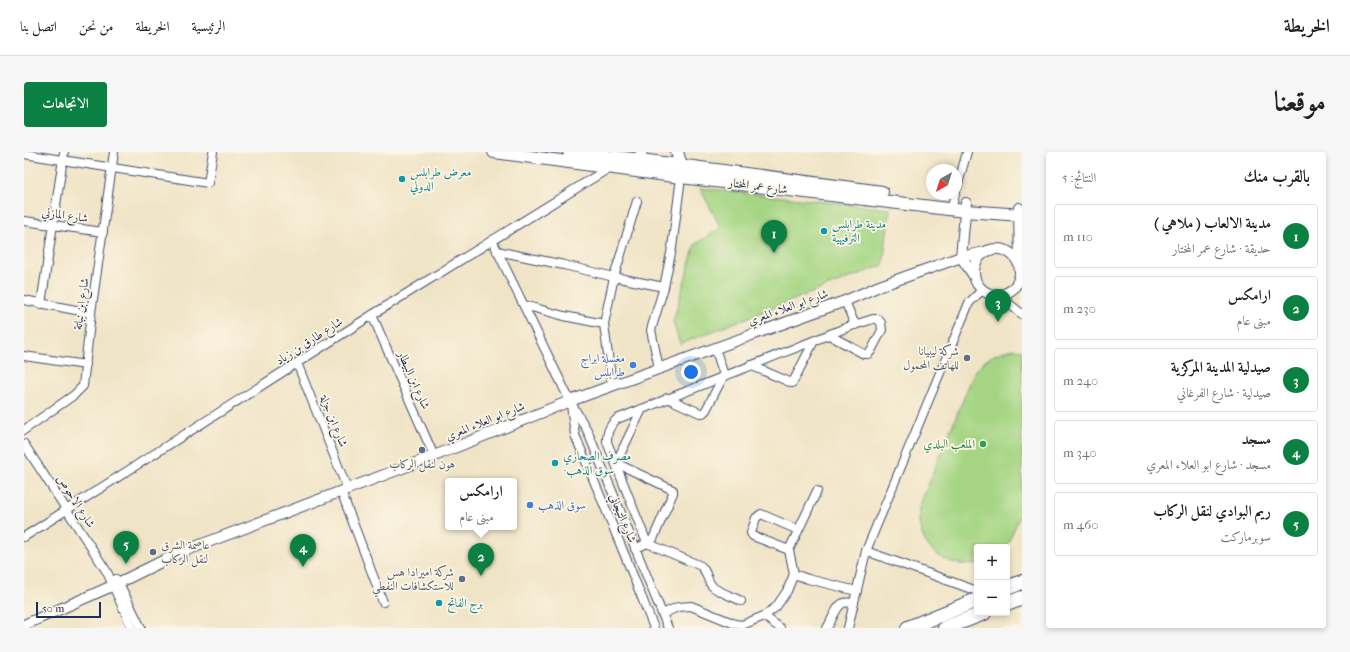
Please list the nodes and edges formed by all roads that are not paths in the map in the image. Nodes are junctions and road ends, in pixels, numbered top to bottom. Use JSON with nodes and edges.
{"nodes":[{"id":1,"x":114,"y":152,"type":"edge"},
{"id":2,"x":213,"y":152,"type":"edge"},
{"id":3,"x":494,"y":152,"type":"edge"},
{"id":4,"x":575,"y":152,"type":"edge"},
{"id":5,"x":643,"y":152,"type":"edge"},
{"id":6,"x":677,"y":152,"type":"edge"},
{"id":7,"x":967,"y":152,"type":"edge"},
{"id":8,"x":24,"y":154,"type":"edge"},
{"id":9,"x":521,"y":154,"type":"edge"},
{"id":10,"x":63,"y":156,"type":"edge"},
{"id":11,"x":632,"y":159,"type":"junction"},
{"id":12,"x":111,"y":168,"type":"junction"},
{"id":13,"x":609,"y":168,"type":"junction"},
{"id":14,"x":962,"y":170,"type":"edge"},
{"id":15,"x":681,"y":171,"type":"junction"},
{"id":16,"x":926,"y":193,"type":"edge"},
{"id":17,"x":959,"y":200,"type":"edge"},
{"id":18,"x":637,"y":201,"type":"dead end"},
{"id":19,"x":966,"y":207,"type":"junction"},
{"id":20,"x":1020,"y":212,"type":"edge"},
{"id":21,"x":24,"y":221,"type":"edge"},
{"id":22,"x":52,"y":225,"type":"junction"},
{"id":23,"x":103,"y":232,"type":"junction"},
{"id":24,"x":492,"y":240,"type":"junction"},
{"id":25,"x":497,"y":251,"type":"junction"},
{"id":26,"x":985,"y":252,"type":"junction"},
{"id":27,"x":961,"y":257,"type":"junction"},
{"id":28,"x":1020,"y":274,"type":"edge"},
{"id":29,"x":974,"y":276,"type":"junction"},
{"id":30,"x":614,"y":277,"type":"junction"},
{"id":31,"x":664,"y":287,"type":"junction"},
{"id":32,"x":982,"y":290,"type":"junction"},
{"id":33,"x":998,"y":295,"type":"junction"},
{"id":34,"x":24,"y":300,"type":"edge"},
{"id":35,"x":844,"y":301,"type":"junction"},
{"id":36,"x":41,"y":304,"type":"junction"},
{"id":37,"x":524,"y":306,"type":"junction"},
{"id":38,"x":91,"y":313,"type":"junction"},
{"id":39,"x":1022,"y":314,"type":"edge"},
{"id":40,"x":372,"y":315,"type":"junction"},
{"id":41,"x":604,"y":324,"type":"junction"},
{"id":42,"x":855,"y":325,"type":"junction"},
{"id":43,"x":829,"y":335,"type":"junction"},
{"id":44,"x":814,"y":341,"type":"junction"},
{"id":45,"x":715,"y":348,"type":"junction"},
{"id":46,"x":24,"y":356,"type":"edge"},
{"id":47,"x":297,"y":363,"type":"junction"},
{"id":48,"x":86,"y":365,"type":"junction"},
{"id":49,"x":750,"y":366,"type":"junction"},
{"id":50,"x":659,"y":368,"type":"junction"},
{"id":51,"x":724,"y":375,"type":"junction"},
{"id":52,"x":612,"y":386,"type":"junction"},
{"id":53,"x":667,"y":398,"type":"junction"},
{"id":54,"x":570,"y":401,"type":"junction"},
{"id":55,"x":642,"y":409,"type":"junction"},
{"id":56,"x":24,"y":430,"type":"edge"},
{"id":57,"x":24,"y":444,"type":"edge"},
{"id":58,"x":434,"y":456,"type":"junction"},
{"id":59,"x":616,"y":463,"type":"junction"},
{"id":60,"x":611,"y":488,"type":"junction"},
{"id":61,"x":344,"y":489,"type":"junction"},
{"id":62,"x":817,"y":491,"type":"dead end"},
{"id":63,"x":599,"y":492,"type":"junction"},
{"id":64,"x":67,"y":510,"type":"junction"},
{"id":65,"x":798,"y":530,"type":"junction"},
{"id":66,"x":24,"y":537,"type":"edge"},
{"id":67,"x":647,"y":544,"type":"junction"},
{"id":68,"x":635,"y":549,"type":"junction"},
{"id":69,"x":789,"y":550,"type":"junction"},
{"id":70,"x":866,"y":551,"type":"junction"},
{"id":71,"x":639,"y":559,"type":"junction"},
{"id":72,"x":628,"y":563,"type":"junction"},
{"id":73,"x":794,"y":574,"type":"junction"},
{"id":74,"x":1022,"y":582,"type":"edge"},
{"id":75,"x":116,"y":584,"type":"junction"},
{"id":76,"x":1010,"y":587,"type":"edge"},
{"id":77,"x":974,"y":590,"type":"edge"},
{"id":78,"x":857,"y":591,"type":"junction"},
{"id":79,"x":1022,"y":598,"type":"edge"},
{"id":80,"x":741,"y":601,"type":"dead end"},
{"id":81,"x":974,"y":601,"type":"edge"},
{"id":82,"x":383,"y":602,"type":"dead end"},
{"id":83,"x":854,"y":603,"type":"junction"},
{"id":84,"x":1010,"y":603,"type":"edge"},
{"id":85,"x":662,"y":614,"type":"junction"},
{"id":86,"x":764,"y":616,"type":"junction"},
{"id":87,"x":976,"y":616,"type":"edge"},
{"id":88,"x":24,"y":625,"type":"edge"},
{"id":89,"x":742,"y":626,"type":"edge"},
{"id":90,"x":132,"y":628,"type":"edge"},
{"id":91,"x":141,"y":628,"type":"edge"},
{"id":92,"x":654,"y":628,"type":"edge"},
{"id":93,"x":668,"y":628,"type":"edge"},
{"id":94,"x":780,"y":628,"type":"edge"},
{"id":95,"x":827,"y":628,"type":"edge"},
{"id":96,"x":848,"y":628,"type":"edge"},
{"id":97,"x":908,"y":628,"type":"edge"},
{"id":98,"x":945,"y":628,"type":"edge"}],
"edges":[{"from":1,"to":12,"type":"street","name":"شارع ابن نباتة"},
{"from":2,"to":12,"type":"street"},
{"from":3,"to":9,"type":"main road","name":"شارع عمر المختار"},
{"from":4,"to":11,"type":"main road","name":"شارع عمر المختار"},
{"from":5,"to":11,"type":"street"},
{"from":6,"to":15,"type":"main road"},
{"from":7,"to":14,"type":"street"},
{"from":8,"to":10,"type":"street"},
{"from":9,"to":13,"type":"main road","name":"شارع عمر المختار"},
{"from":10,"to":12,"type":"street"},
{"from":10,"to":22,"type":"street"},
{"from":11,"to":15,"type":"main road","name":"شارع عمر المختار"},
{"from":12,"to":23,"type":"street","name":"شارع ابن نباتة"},
{"from":13,"to":15,"type":"main road","name":"شارع عمر المختار"},
{"from":13,"to":24,"type":"street","name":"شارع طارق بن زياد"},
{"from":15,"to":16,"type":"main road","name":"شارع عمر المختار"},
{"from":15,"to":19,"type":"main road","name":"شارع عمر المختار"},
{"from":15,"to":31,"type":"street"},
{"from":17,"to":19,"type":"main road","name":"شارع عمر المختار"},
{"from":18,"to":30,"type":"street"},
{"from":19,"to":20,"type":"main road","name":"شارع عمر المختار"},
{"from":19,"to":27,"type":"street"},
{"from":20,"to":28,"type":"street"},
{"from":21,"to":22,"type":"street","name":"شارع المازني"},
{"from":22,"to":23,"type":"street","name":"شارع المازني"},
{"from":22,"to":36,"type":"street"},
{"from":23,"to":38,"type":"street","name":"شارع ابن نباتة"},
{"from":24,"to":25,"type":"street"},
{"from":24,"to":40,"type":"street","name":"شارع طارق بن زياد"},
{"from":25,"to":30,"type":"street"},
{"from":25,"to":37,"type":"street"},
{"from":26,"to":27,"type":"street","name":"شارع ابو العلاء المعري"},
{"from":26,"to":28,"type":"street"},
{"from":26,"to":29,"type":"street"},
{"from":27,"to":29,"type":"street"},
{"from":27,"to":35,"type":"street","name":"شارع ابو العلاء المعري"},
{"from":28,"to":33,"type":"street"},
{"from":29,"to":32,"type":"street"},
{"from":30,"to":31,"type":"street"},
{"from":30,"to":41,"type":"street"},
{"from":31,"to":50,"type":"street"},
{"from":32,"to":33,"type":"street"},
{"from":32,"to":70,"type":"street"},
{"from":33,"to":39,"type":"street"},
{"from":34,"to":36,"type":"street"},
{"from":35,"to":42,"type":"street"},
{"from":35,"to":45,"type":"street","name":"شارع ابو العلاء المعري"},
{"from":36,"to":38,"type":"street"},
{"from":37,"to":41,"type":"street"},
{"from":37,"to":54,"type":"street"},
{"from":38,"to":48,"type":"street","name":"شارع ابن نباتة"},
{"from":40,"to":47,"type":"street","name":"شارع طارق بن زياد"},
{"from":40,"to":58,"type":"street","name":"شارع ابن البيطار"},
{"from":41,"to":52,"type":"street"},
{"from":42,"to":43,"type":"street"},
{"from":42,"to":43,"type":"street"},
{"from":43,"to":44,"type":"street"},
{"from":44,"to":49,"type":"street"},
{"from":44,"to":49,"type":"street"},
{"from":45,"to":50,"type":"street","name":"شارع ابو العلاء المعري"},
{"from":45,"to":51,"type":"street"},
{"from":46,"to":48,"type":"street"},
{"from":47,"to":61,"type":"street","name":"شارع ابن جزلة"},
{"from":47,"to":64,"type":"street","name":"شارع طارق بن زياد"},
{"from":48,"to":56,"type":"street","name":"شارع ابن نباتة"},
{"from":49,"to":51,"type":"street"},
{"from":50,"to":52,"type":"street","name":"شارع ابو العلاء المعري"},
{"from":51,"to":53,"type":"street"},
{"from":51,"to":53,"type":"street"},
{"from":52,"to":54,"type":"street","name":"شارع ابو العلاء المعري"},
{"from":53,"to":55,"type":"street"},
{"from":54,"to":58,"type":"street","name":"شارع ابو العلاء المعري"},
{"from":54,"to":60,"type":"street","name":"شارع التيجاني"},
{"from":54,"to":63,"type":"street","name":"شارع التيجاني"},
{"from":55,"to":59,"type":"street"},
{"from":55,"to":59,"type":"street"},
{"from":57,"to":64,"type":"street","name":"شارع الاحوص"},
{"from":58,"to":61,"type":"street","name":"شارع ابو العلاء المعري"},
{"from":59,"to":67,"type":"street"},
{"from":59,"to":67,"type":"street"},
{"from":60,"to":63,"type":"street"},
{"from":60,"to":68,"type":"street","name":"شارع التيجاني"},
{"from":61,"to":75,"type":"street","name":"شارع ابو العلاء المعري"},
{"from":61,"to":82,"type":"street","name":"شارع ابن جزلة"},
{"from":62,"to":65,"type":"street"},
{"from":63,"to":72,"type":"street","name":"شارع التيجاني"},
{"from":64,"to":66,"type":"street","name":"شارع طارق بن زياد"},
{"from":64,"to":75,"type":"street","name":"شارع الاحوص"},
{"from":65,"to":69,"type":"street"},
{"from":65,"to":69,"type":"street"},
{"from":67,"to":68,"type":"street"},
{"from":67,"to":80,"type":"street"},
{"from":68,"to":71,"type":"street","name":"شارع التيجاني"},
{"from":69,"to":73,"type":"street"},
{"from":70,"to":77,"type":"street"},
{"from":70,"to":78,"type":"street"},
{"from":71,"to":72,"type":"street"},
{"from":71,"to":85,"type":"street","name":"شارع التيجاني"},
{"from":72,"to":92,"type":"street","name":"شارع التيجاني"},
{"from":73,"to":78,"type":"street"},
{"from":73,"to":86,"type":"street"},
{"from":74,"to":76,"type":"highway"},
{"from":75,"to":88,"type":"street","name":"شارع ابو العلاء المعري"},
{"from":75,"to":90,"type":"street"},
{"from":75,"to":91,"type":"street"},
{"from":78,"to":83,"type":"street"},
{"from":79,"to":84,"type":"highway"},
{"from":81,"to":97,"type":"highway"},
{"from":83,"to":95,"type":"street"},
{"from":83,"to":96,"type":"street"},
{"from":85,"to":89,"type":"street"},
{"from":85,"to":93,"type":"street","name":"شارع التيجاني"},
{"from":86,"to":89,"type":"street"},
{"from":86,"to":94,"type":"street"},
{"from":87,"to":98,"type":"highway"}]}
